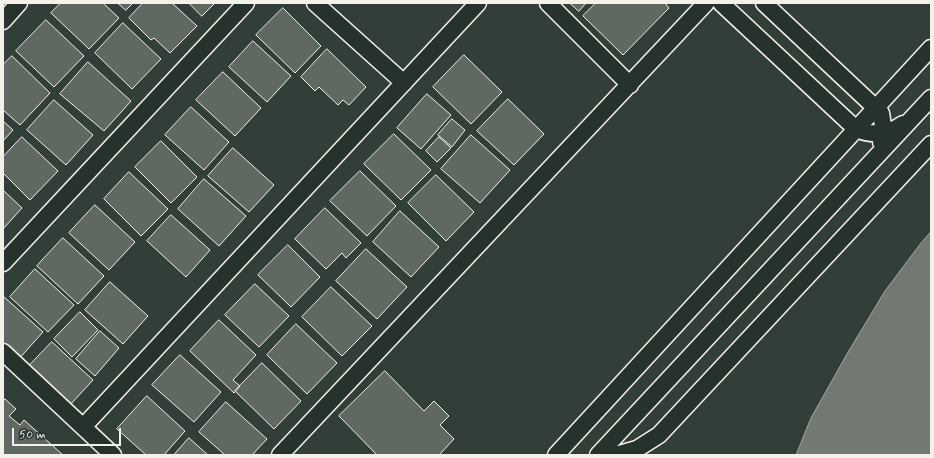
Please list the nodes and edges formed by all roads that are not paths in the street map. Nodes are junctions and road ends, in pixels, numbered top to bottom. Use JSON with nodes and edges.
{"nodes":[{"id":1,"x":19,"y":3,"type":"edge"},
{"id":2,"x":246,"y":3,"type":"edge"},
{"id":3,"x":316,"y":3,"type":"edge"},
{"id":4,"x":478,"y":3,"type":"edge"},
{"id":5,"x":548,"y":3,"type":"edge"},
{"id":6,"x":706,"y":3,"type":"edge"},
{"id":7,"x":721,"y":3,"type":"edge"},
{"id":8,"x":764,"y":3,"type":"edge"},
{"id":9,"x":3,"y":21,"type":"edge"},
{"id":10,"x":931,"y":48,"type":"edge"},
{"id":11,"x":404,"y":83,"type":"junction"},
{"id":12,"x":630,"y":85,"type":"junction"},
{"id":13,"x":931,"y":98,"type":"edge"},
{"id":14,"x":876,"y":108,"type":"junction"},
{"id":15,"x":912,"y":119,"type":"junction"},
{"id":16,"x":856,"y":129,"type":"junction"},
{"id":17,"x":883,"y":132,"type":"junction"},
{"id":18,"x":931,"y":144,"type":"edge"},
{"id":19,"x":872,"y":161,"type":"junction"},
{"id":20,"x":3,"y":264,"type":"edge"},
{"id":21,"x":3,"y":352,"type":"edge"},
{"id":22,"x":83,"y":427,"type":"junction"},
{"id":23,"x":112,"y":455,"type":"edge"},
{"id":24,"x":280,"y":455,"type":"edge"},
{"id":25,"x":556,"y":455,"type":"edge"},
{"id":26,"x":598,"y":455,"type":"edge"},
{"id":27,"x":616,"y":455,"type":"edge"}],
"edges":[{"from":1,"to":9,"type":"street"},
{"from":2,"to":20,"type":"street"},
{"from":3,"to":11,"type":"street"},
{"from":4,"to":11,"type":"street"},
{"from":5,"to":12,"type":"street"},
{"from":6,"to":12,"type":"street"},
{"from":7,"to":16,"type":"street"},
{"from":8,"to":14,"type":"street"},
{"from":10,"to":14,"type":"street"},
{"from":11,"to":22,"type":"street"},
{"from":12,"to":24,"type":"street"},
{"from":13,"to":15,"type":"street"},
{"from":14,"to":16,"type":"street"},
{"from":14,"to":17,"type":"street"},
{"from":15,"to":17,"type":"street"},
{"from":15,"to":19,"type":"street"},
{"from":16,"to":17,"type":"street"},
{"from":16,"to":25,"type":"street"},
{"from":17,"to":19,"type":"street"},
{"from":18,"to":27,"type":"street"},
{"from":19,"to":26,"type":"street"},
{"from":21,"to":22,"type":"street"},
{"from":22,"to":23,"type":"street"}]}
